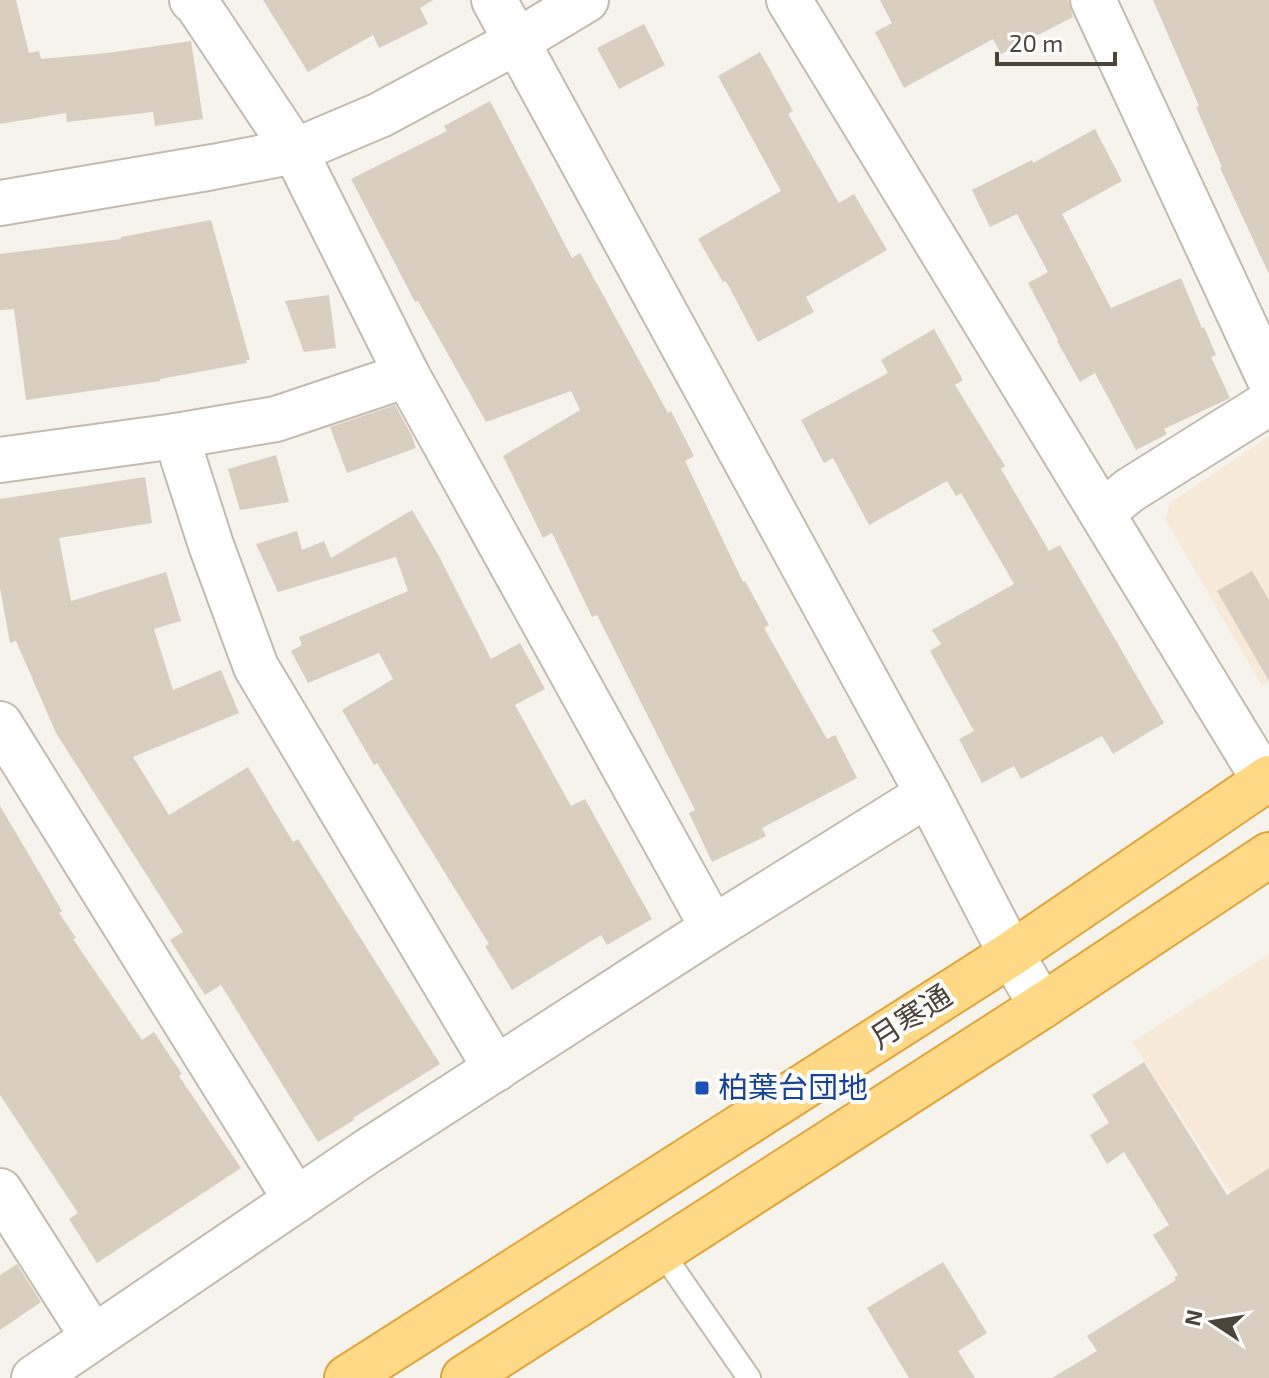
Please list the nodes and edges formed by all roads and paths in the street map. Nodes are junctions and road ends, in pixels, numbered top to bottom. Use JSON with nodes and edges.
{"nodes":[{"id":1,"x":192,"y":0,"type":"edge"},
{"id":2,"x":494,"y":0,"type":"edge"},
{"id":3,"x":586,"y":0,"type":"edge"},
{"id":4,"x":789,"y":0,"type":"edge"},
{"id":5,"x":1093,"y":0,"type":"edge"},
{"id":6,"x":516,"y":42,"type":"junction"},
{"id":7,"x":295,"y":151,"type":"junction"},
{"id":8,"x":0,"y":203,"type":"edge"},
{"id":9,"x":407,"y":375,"type":"junction"},
{"id":10,"x":1269,"y":378,"type":"edge"},
{"id":11,"x":1269,"y":403,"type":"edge"},
{"id":12,"x":176,"y":436,"type":"junction"},
{"id":13,"x":0,"y":460,"type":"edge"},
{"id":14,"x":1103,"y":512,"type":"junction"},
{"id":15,"x":0,"y":724,"type":"edge"},
{"id":16,"x":1267,"y":780,"type":"edge"},
{"id":17,"x":928,"y":794,"type":"junction"},
{"id":18,"x":1269,"y":855,"type":"edge"},
{"id":19,"x":713,"y":928,"type":"junction"},
{"id":20,"x":1011,"y":954,"type":"junction"},
{"id":21,"x":1042,"y":1006,"type":"junction"},
{"id":22,"x":496,"y":1069,"type":"junction"},
{"id":23,"x":0,"y":1191,"type":"edge"},
{"id":24,"x":296,"y":1200,"type":"junction"},
{"id":25,"x":661,"y":1251,"type":"junction"},
{"id":26,"x":93,"y":1337,"type":"junction"},
{"id":27,"x":34,"y":1378,"type":"edge"},
{"id":28,"x":347,"y":1378,"type":"edge"},
{"id":29,"x":464,"y":1378,"type":"edge"},
{"id":30,"x":749,"y":1378,"type":"edge"}],
"edges":[{"from":1,"to":7,"type":"street"},
{"from":2,"to":6,"type":"street"},
{"from":3,"to":6,"type":"street"},
{"from":4,"to":14,"type":"street"},
{"from":5,"to":10,"type":"street"},
{"from":6,"to":7,"type":"street"},
{"from":6,"to":17,"type":"street"},
{"from":7,"to":8,"type":"street"},
{"from":7,"to":9,"type":"street"},
{"from":9,"to":12,"type":"street"},
{"from":9,"to":19,"type":"street"},
{"from":11,"to":14,"type":"street"},
{"from":12,"to":13,"type":"street"},
{"from":12,"to":22,"type":"street"},
{"from":14,"to":16,"type":"street"},
{"from":15,"to":24,"type":"street"},
{"from":16,"to":20,"type":"highway","name":"月寒通"},
{"from":17,"to":19,"type":"street"},
{"from":17,"to":20,"type":"street"},
{"from":18,"to":21,"type":"highway","name":"月寒通"},
{"from":19,"to":22,"type":"street"},
{"from":20,"to":21,"type":"street"},
{"from":20,"to":28,"type":"highway","name":"月寒通"},
{"from":21,"to":25,"type":"highway","name":"月寒通"},
{"from":22,"to":24,"type":"street"},
{"from":23,"to":26,"type":"street"},
{"from":24,"to":26,"type":"street"},
{"from":25,"to":29,"type":"highway","name":"月寒通"},
{"from":25,"to":30,"type":"lane"},
{"from":26,"to":27,"type":"street"}]}
